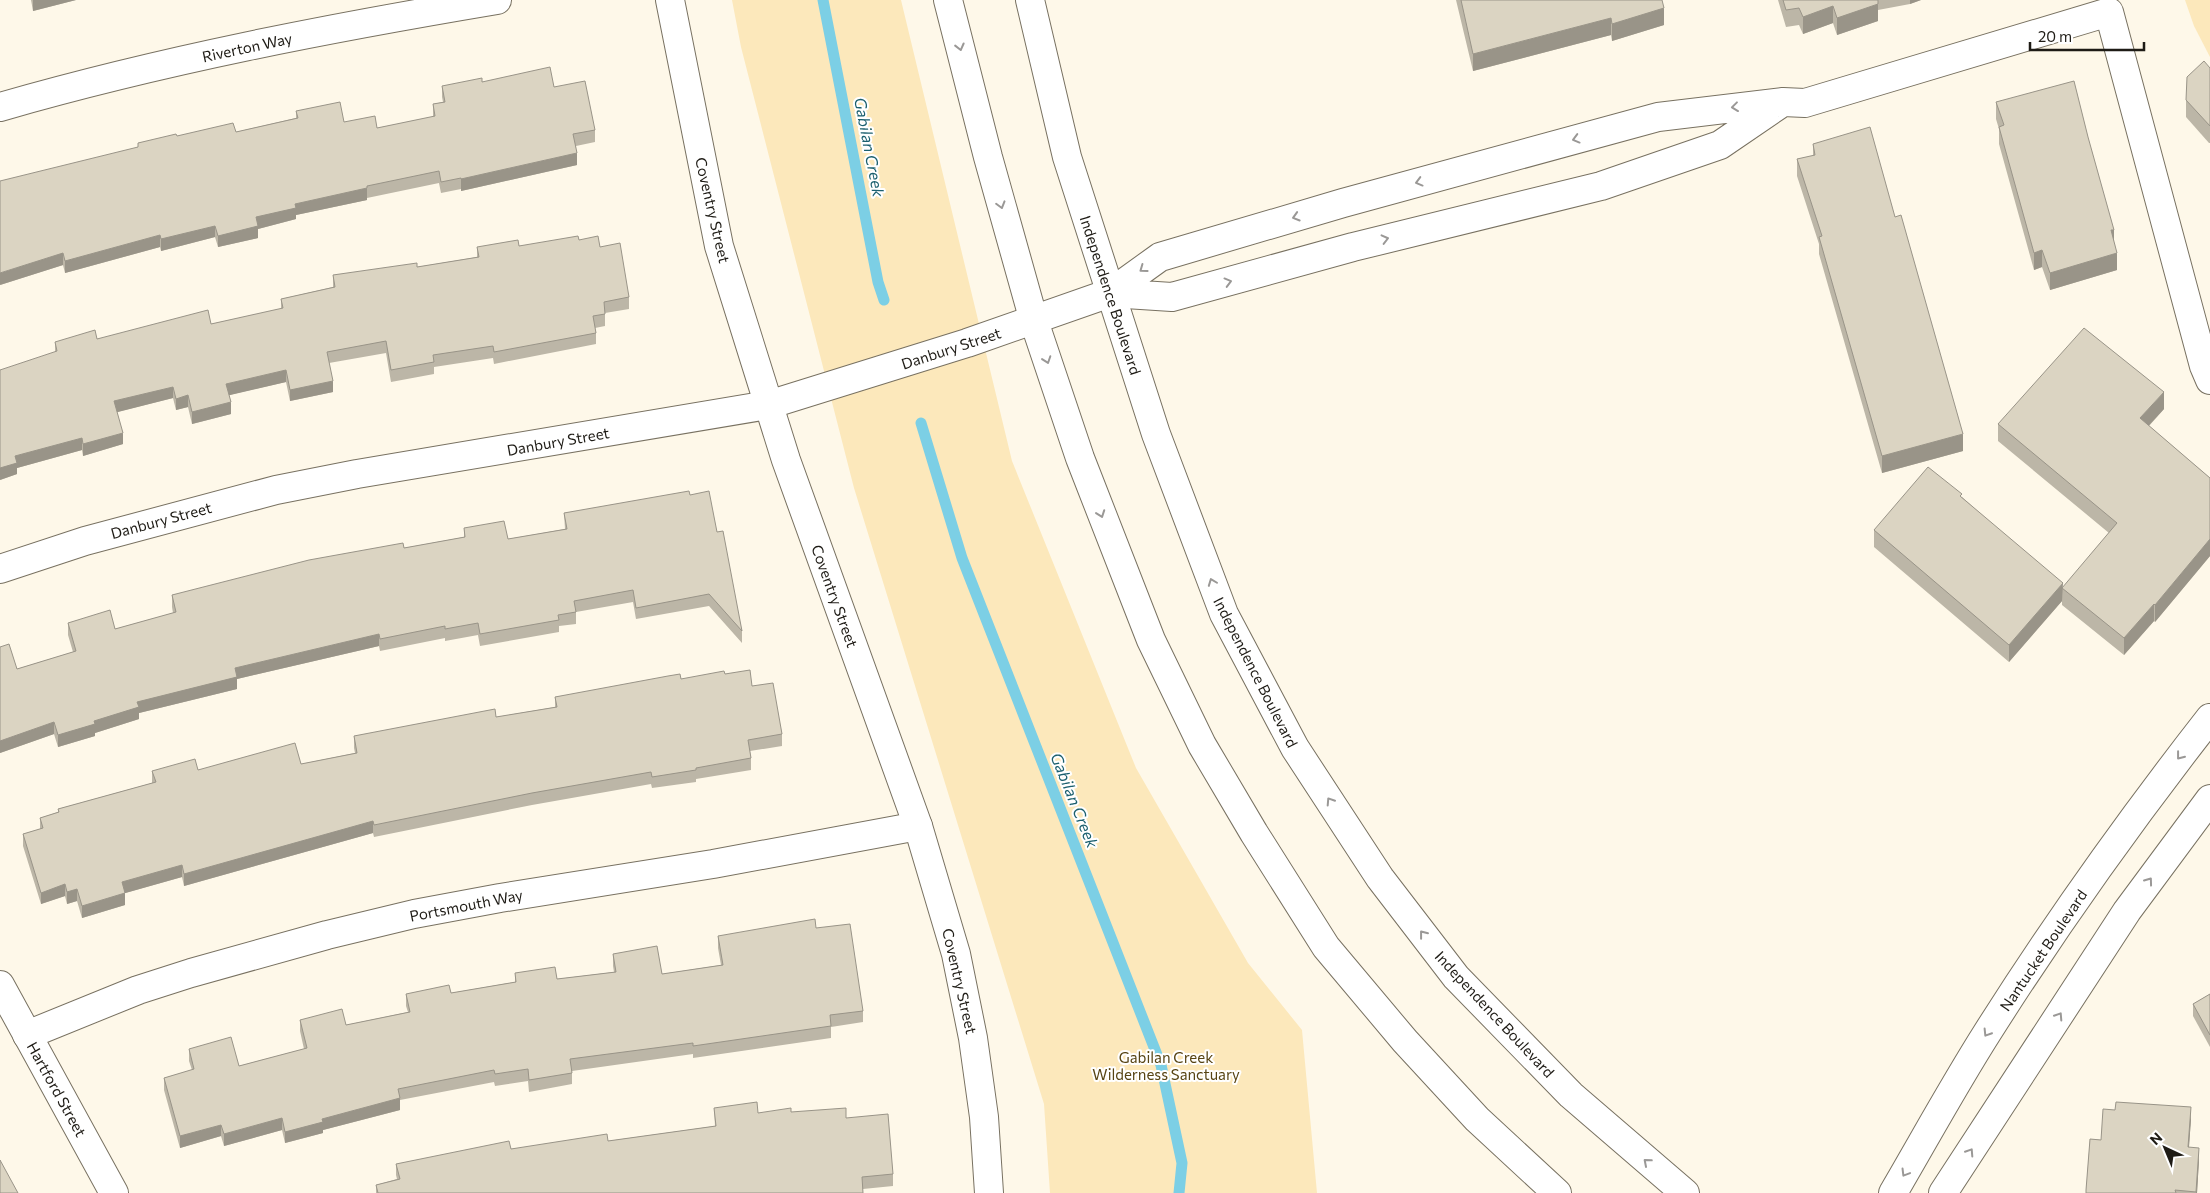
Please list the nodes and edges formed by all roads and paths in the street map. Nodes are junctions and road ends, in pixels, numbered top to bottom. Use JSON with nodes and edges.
{"nodes":[{"id":1,"x":497,"y":0,"type":"edge"},
{"id":2,"x":670,"y":0,"type":"edge"},
{"id":3,"x":948,"y":0,"type":"edge"},
{"id":4,"x":1030,"y":0,"type":"edge"},
{"id":5,"x":2108,"y":6,"type":"edge"},
{"id":6,"x":1784,"y":102,"type":"junction"},
{"id":7,"x":0,"y":107,"type":"edge"},
{"id":8,"x":1110,"y":293,"type":"junction"},
{"id":9,"x":1034,"y":321,"type":"junction"},
{"id":10,"x":2210,"y":380,"type":"edge"},
{"id":11,"x":768,"y":405,"type":"junction"},
{"id":12,"x":0,"y":569,"type":"edge"},
{"id":13,"x":2210,"y":718,"type":"edge"},
{"id":14,"x":2210,"y":799,"type":"edge"},
{"id":15,"x":918,"y":826,"type":"junction"},
{"id":16,"x":0,"y":985,"type":"edge"},
{"id":17,"x":27,"y":1035,"type":"junction"},
{"id":18,"x":114,"y":1193,"type":"edge"},
{"id":19,"x":989,"y":1193,"type":"edge"},
{"id":20,"x":1557,"y":1193,"type":"edge"},
{"id":21,"x":1685,"y":1193,"type":"edge"},
{"id":22,"x":1893,"y":1193,"type":"edge"},
{"id":23,"x":1943,"y":1193,"type":"edge"}],
"edges":[{"from":1,"to":7,"type":"street","name":"Riverton Way"},
{"from":2,"to":11,"type":"street","name":"Coventry Street"},
{"from":3,"to":9,"type":"street","one_way":true},
{"from":4,"to":8,"type":"street","name":"Independence Boulevard"},
{"from":5,"to":6,"type":"street"},
{"from":5,"to":10,"type":"street"},
{"from":6,"to":8,"type":"street","one_way":true},
{"from":8,"to":6,"type":"street","one_way":true},
{"from":8,"to":9,"type":"street","name":"Danbury Street"},
{"from":21,"to":8,"type":"street","name":"Independence Boulevard","one_way":true},
{"from":9,"to":11,"type":"street","name":"Danbury Street"},
{"from":9,"to":20,"type":"street","one_way":true},
{"from":11,"to":12,"type":"street","name":"Danbury Street"},
{"from":11,"to":15,"type":"street","name":"Coventry Street"},
{"from":13,"to":22,"type":"street","name":"Nantucket Boulevard","one_way":true},
{"from":23,"to":14,"type":"street","one_way":true},
{"from":15,"to":17,"type":"street","name":"Portsmouth Way"},
{"from":15,"to":19,"type":"street","name":"Coventry Street"},
{"from":16,"to":17,"type":"street","name":"Hartford Street"},
{"from":17,"to":18,"type":"street","name":"Hartford Street"}]}
